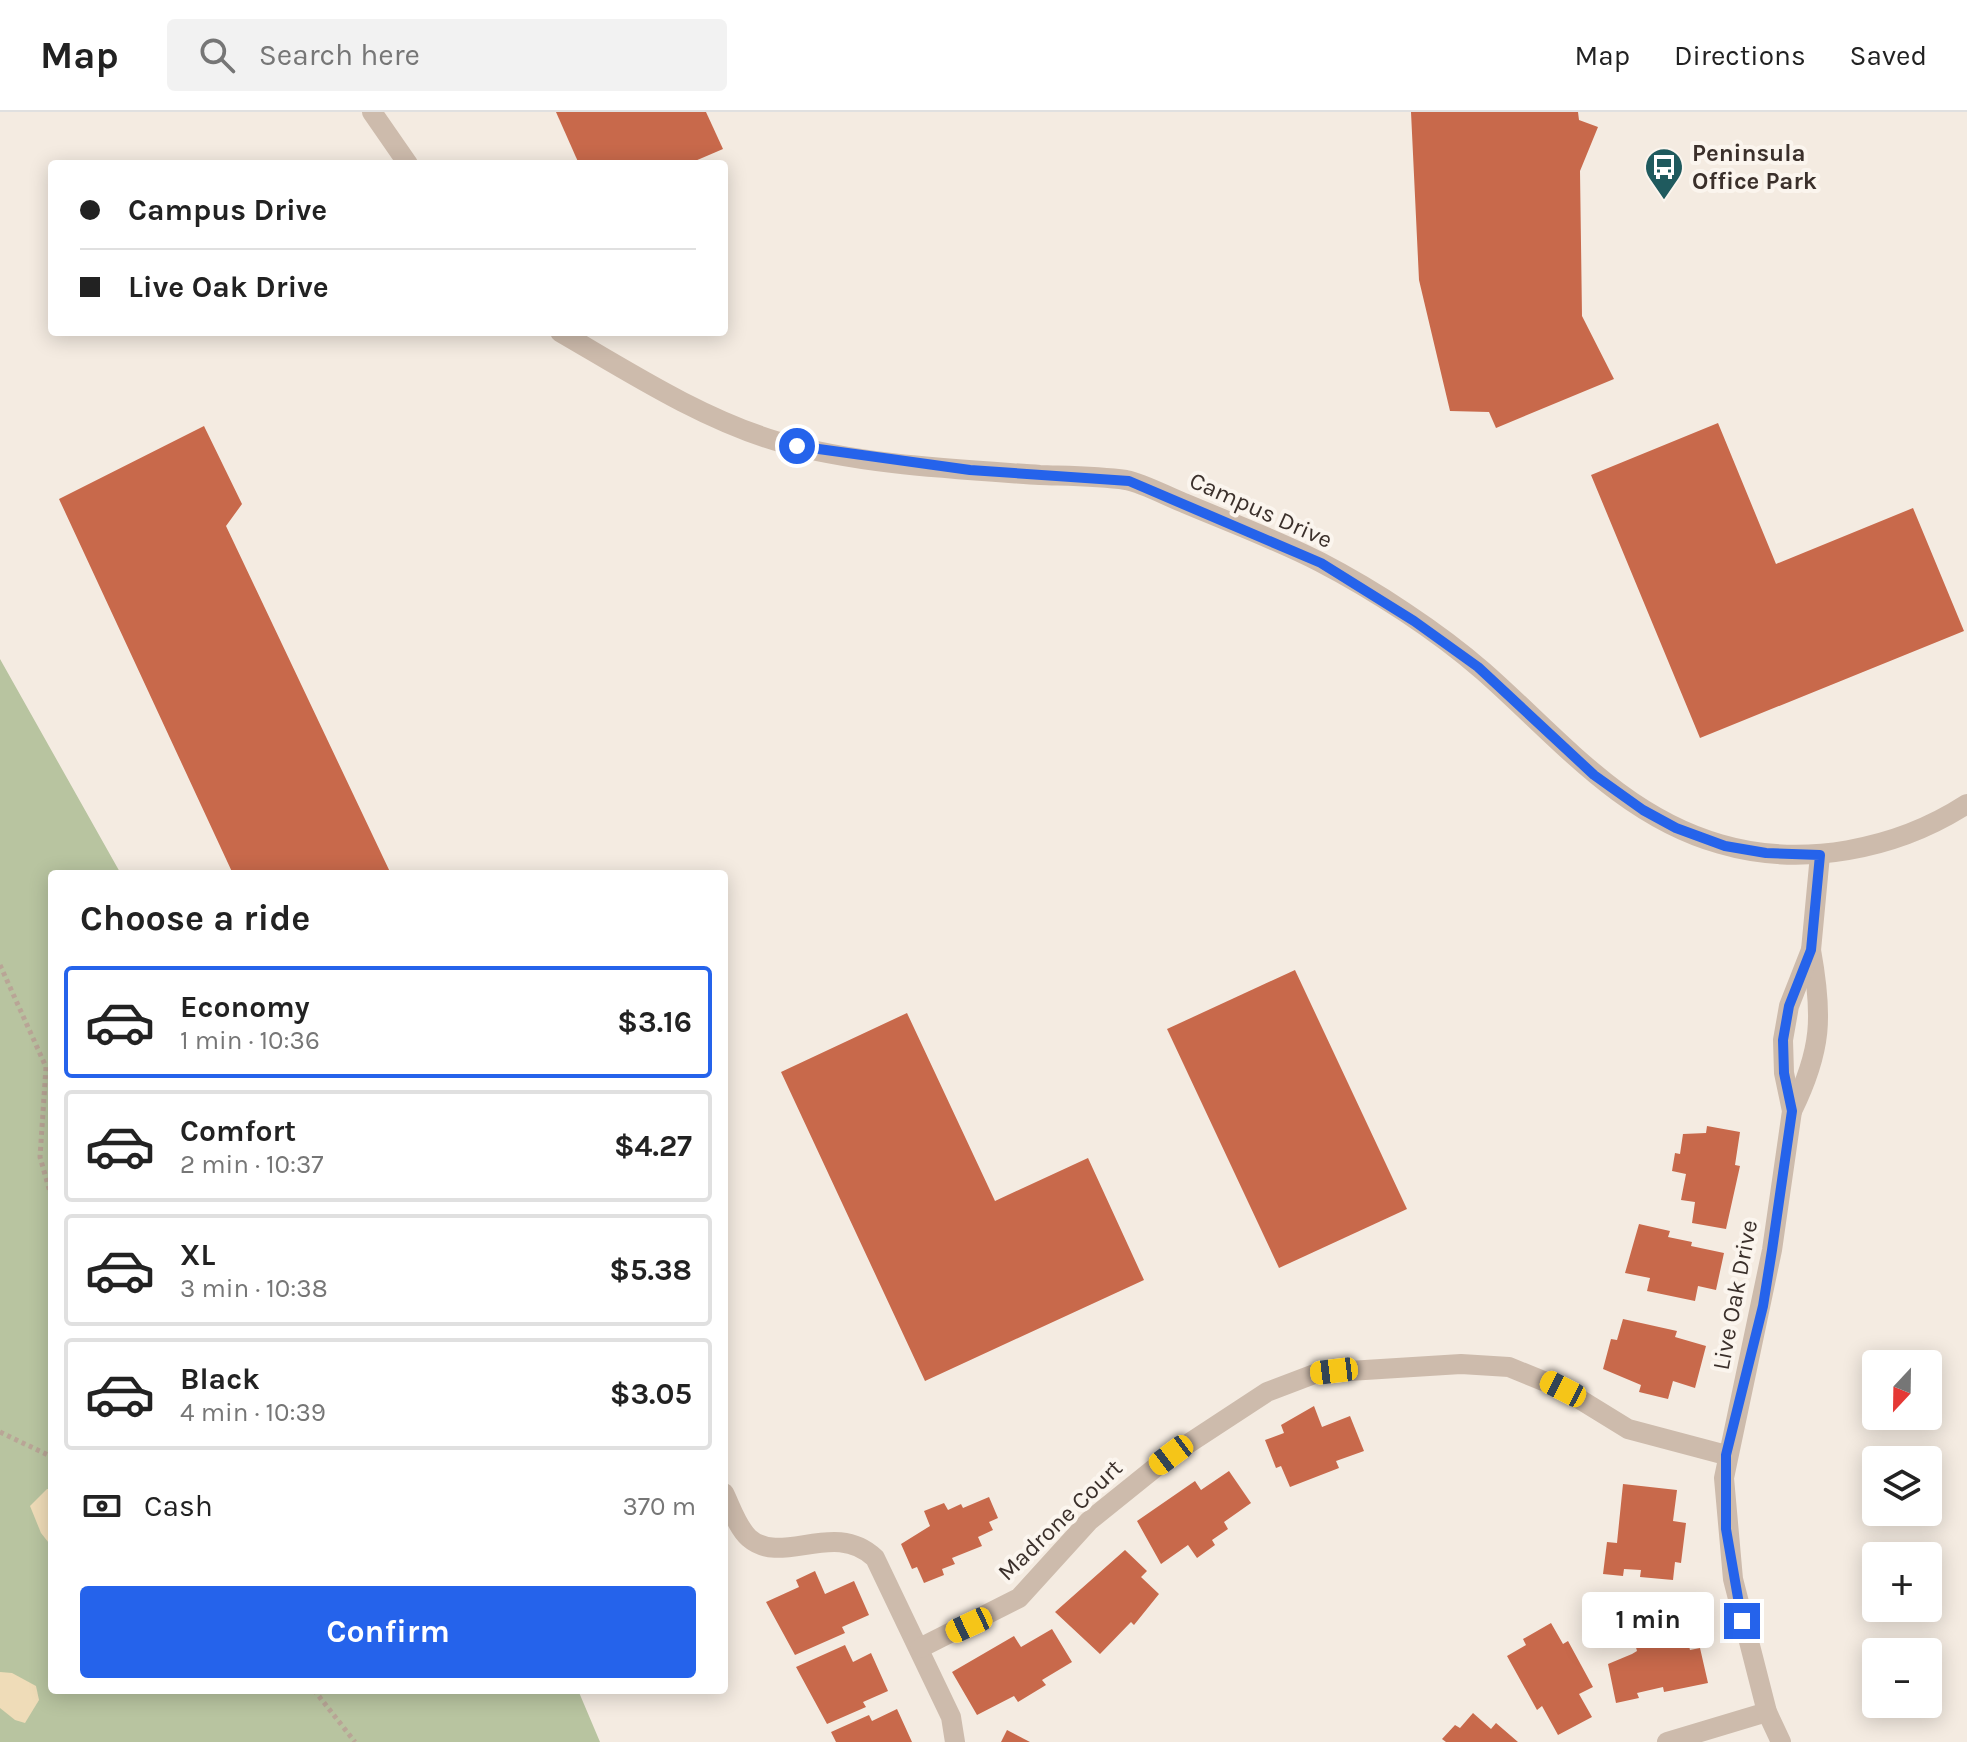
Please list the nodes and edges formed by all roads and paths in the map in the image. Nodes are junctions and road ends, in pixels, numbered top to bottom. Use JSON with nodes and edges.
{"nodes":[{"id":1,"x":372,"y":112,"type":"edge"},
{"id":2,"x":405,"y":160,"type":"edge"},
{"id":3,"x":567,"y":336,"type":"edge"},
{"id":4,"x":1967,"y":804,"type":"edge"},
{"id":5,"x":1820,"y":855,"type":"junction"},
{"id":6,"x":1811,"y":950,"type":"junction"},
{"id":7,"x":0,"y":965,"type":"edge"},
{"id":8,"x":1792,"y":1111,"type":"junction"},
{"id":9,"x":48,"y":1185,"type":"edge"},
{"id":10,"x":0,"y":1432,"type":"edge"},
{"id":11,"x":48,"y":1455,"type":"edge"},
{"id":12,"x":1726,"y":1455,"type":"junction"},
{"id":13,"x":728,"y":1501,"type":"edge"},
{"id":14,"x":920,"y":1648,"type":"junction"},
{"id":15,"x":317,"y":1694,"type":"edge"},
{"id":16,"x":1767,"y":1712,"type":"junction"},
{"id":17,"x":355,"y":1742,"type":"edge"},
{"id":18,"x":955,"y":1742,"type":"edge"},
{"id":19,"x":1667,"y":1742,"type":"edge"},
{"id":20,"x":1781,"y":1742,"type":"edge"}],
"edges":[{"from":1,"to":2,"type":"street"},
{"from":3,"to":5,"type":"street","name":"Campus Drive"},
{"from":4,"to":5,"type":"street","name":"Campus Drive"},
{"from":5,"to":6,"type":"street","name":"Live Oak Drive"},
{"from":6,"to":8,"type":"street","name":"Live Oak Drive"},
{"from":6,"to":8,"type":"street"},
{"from":7,"to":9,"type":"path"},
{"from":8,"to":12,"type":"street","name":"Live Oak Drive"},
{"from":10,"to":11,"type":"path"},
{"from":12,"to":14,"type":"street","name":"Madrone Court"},
{"from":12,"to":16,"type":"street","name":"Live Oak Drive"},
{"from":13,"to":14,"type":"street"},
{"from":14,"to":18,"type":"street"},
{"from":15,"to":17,"type":"path"},
{"from":16,"to":19,"type":"street"},
{"from":16,"to":20,"type":"street","name":"Live Oak Drive"}]}
